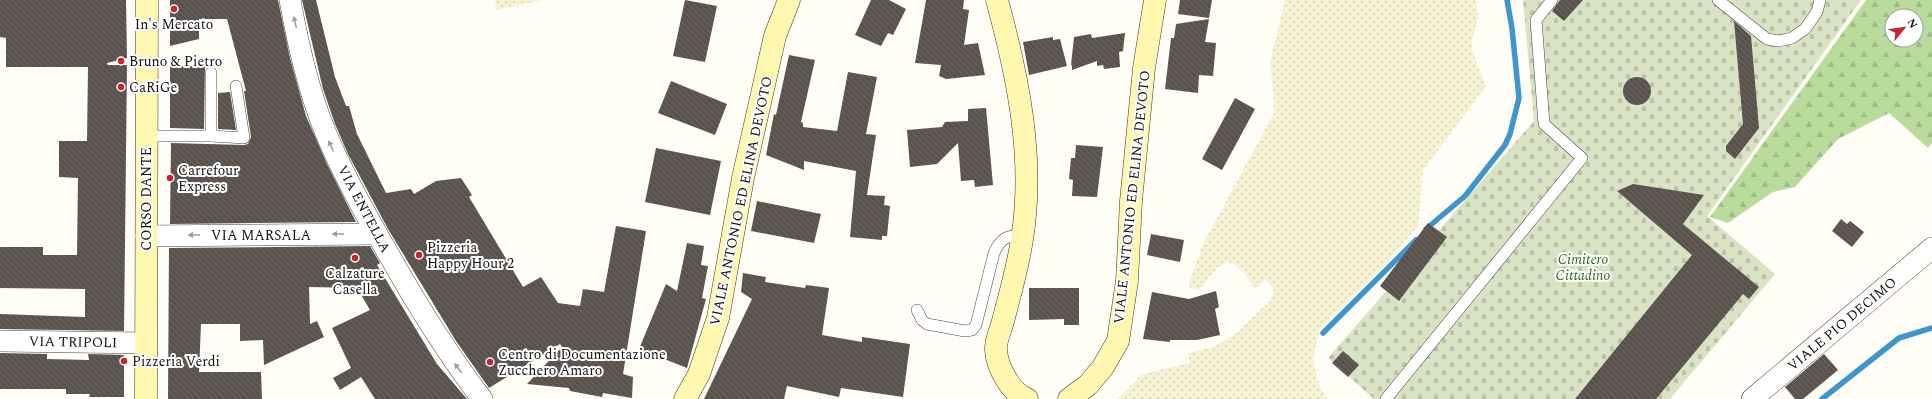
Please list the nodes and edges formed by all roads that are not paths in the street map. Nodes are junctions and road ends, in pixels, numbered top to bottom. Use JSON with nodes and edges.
{"nodes":[{"id":1,"x":147,"y":0,"type":"edge"},
{"id":2,"x":290,"y":0,"type":"edge"},
{"id":3,"x":789,"y":0,"type":"edge"},
{"id":4,"x":997,"y":0,"type":"edge"},
{"id":5,"x":1155,"y":0,"type":"edge"},
{"id":6,"x":1552,"y":0,"type":"edge"},
{"id":7,"x":1718,"y":0,"type":"edge"},
{"id":8,"x":1820,"y":0,"type":"edge"},
{"id":9,"x":211,"y":73,"type":"dead end"},
{"id":10,"x":236,"y":86,"type":"dead end"},
{"id":11,"x":146,"y":136,"type":"junction"},
{"id":12,"x":211,"y":136,"type":"junction"},
{"id":13,"x":377,"y":234,"type":"junction"},
{"id":14,"x":146,"y":236,"type":"junction"},
{"id":15,"x":1023,"y":237,"type":"junction"},
{"id":16,"x":1932,"y":248,"type":"edge"},
{"id":17,"x":917,"y":310,"type":"dead end"},
{"id":18,"x":0,"y":341,"type":"edge"},
{"id":19,"x":146,"y":343,"type":"junction"},
{"id":20,"x":146,"y":399,"type":"edge"},
{"id":21,"x":482,"y":399,"type":"edge"},
{"id":22,"x":685,"y":399,"type":"edge"},
{"id":23,"x":1027,"y":399,"type":"edge"},
{"id":24,"x":1069,"y":399,"type":"edge"},
{"id":25,"x":1386,"y":399,"type":"edge"},
{"id":26,"x":1752,"y":399,"type":"edge"}],
"edges":[{"from":1,"to":11,"type":"street","name":"CORSO DANTE"},
{"from":13,"to":2,"type":"street","name":"VIA ENTELLA","one_way":true},
{"from":3,"to":22,"type":"street","name":"VIALE ANTONIO ED ELINA DEVOTO"},
{"from":4,"to":15,"type":"street"},
{"from":5,"to":24,"type":"street","name":"VIALE ANTONIO ED ELINA DEVOTO"},
{"from":6,"to":25,"type":"lane"},
{"from":7,"to":8,"type":"lane"},
{"from":9,"to":12,"type":"lane"},
{"from":10,"to":12,"type":"lane"},
{"from":11,"to":12,"type":"lane"},
{"from":11,"to":14,"type":"street","name":"CORSO DANTE"},
{"from":13,"to":14,"type":"street","name":"VIA MARSALA","one_way":true},
{"from":21,"to":13,"type":"street","name":"VIA ENTELLA","one_way":true},
{"from":14,"to":19,"type":"street","name":"CORSO DANTE"},
{"from":15,"to":17,"type":"lane"},
{"from":15,"to":23,"type":"street"},
{"from":16,"to":26,"type":"street","name":"VIALE PIO DECIMO"},
{"from":18,"to":19,"type":"street","name":"VIA TRIPOLI"},
{"from":19,"to":20,"type":"street","name":"CORSO DANTE"}]}
